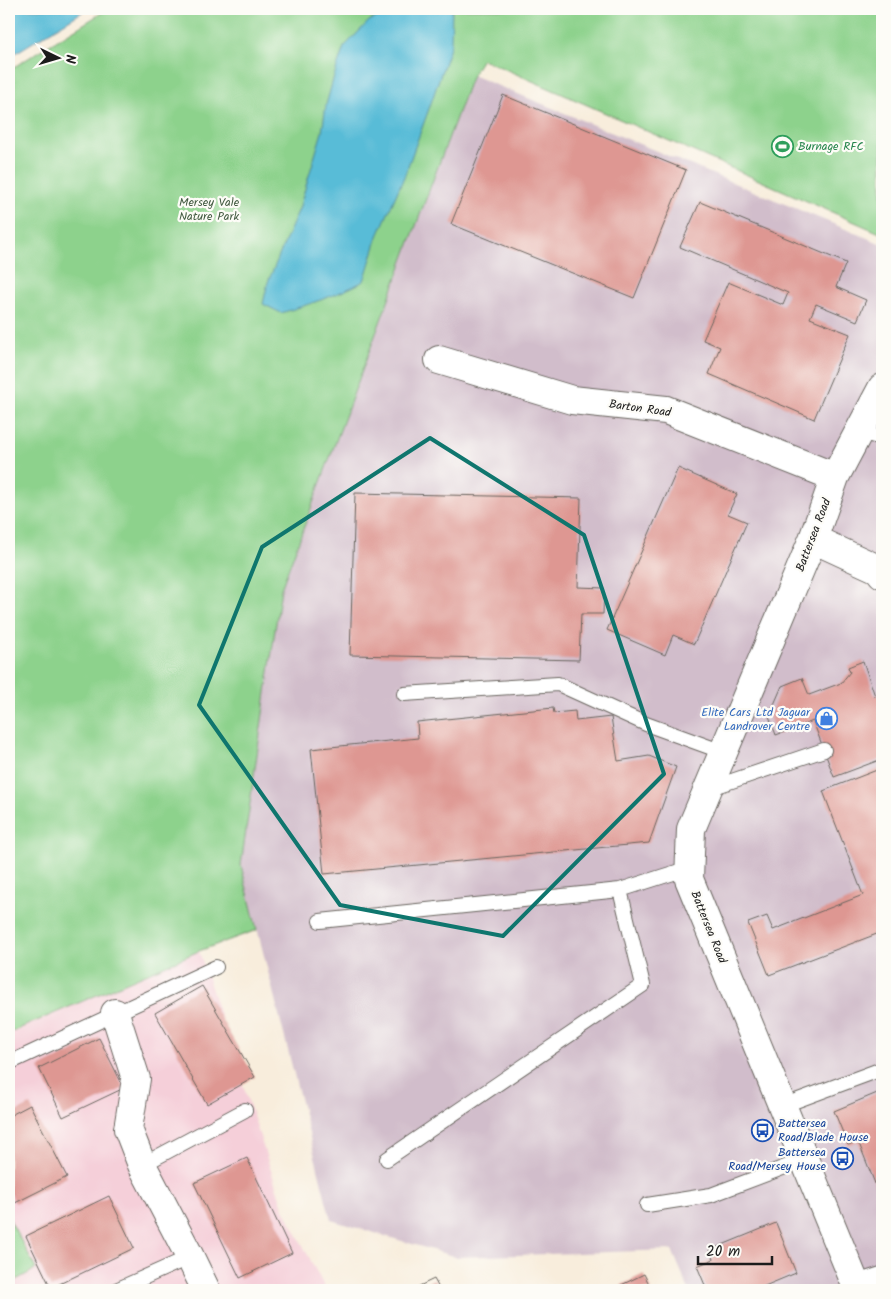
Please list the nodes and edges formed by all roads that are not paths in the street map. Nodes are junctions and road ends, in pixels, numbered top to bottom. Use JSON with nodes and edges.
{"nodes":[{"id":1,"x":439,"y":360,"type":"dead end"},
{"id":2,"x":882,"y":388,"type":"edge"},
{"id":3,"x":870,"y":435,"type":"edge"},
{"id":4,"x":835,"y":477,"type":"junction"},
{"id":5,"x":813,"y":539,"type":"junction"},
{"id":6,"x":882,"y":574,"type":"edge"},
{"id":7,"x":404,"y":694,"type":"dead end"},
{"id":8,"x":824,"y":750,"type":"dead end"},
{"id":9,"x":723,"y":752,"type":"junction"},
{"id":10,"x":708,"y":789,"type":"junction"},
{"id":11,"x":690,"y":868,"type":"junction"},
{"id":12,"x":620,"y":890,"type":"junction"},
{"id":13,"x":320,"y":921,"type":"dead end"},
{"id":14,"x":216,"y":967,"type":"dead end"},
{"id":15,"x":115,"y":1013,"type":"junction"},
{"id":16,"x":9,"y":1063,"type":"edge"},
{"id":17,"x":882,"y":1068,"type":"edge"},
{"id":18,"x":782,"y":1106,"type":"junction"},
{"id":19,"x":245,"y":1110,"type":"dead end"},
{"id":20,"x":387,"y":1159,"type":"dead end"},
{"id":21,"x":804,"y":1160,"type":"junction"},
{"id":22,"x":142,"y":1165,"type":"junction"},
{"id":23,"x":647,"y":1204,"type":"dead end"},
{"id":24,"x":190,"y":1257,"type":"junction"},
{"id":25,"x":134,"y":1287,"type":"edge"},
{"id":26,"x":866,"y":1287,"type":"edge"},
{"id":27,"x":116,"y":1290,"type":"edge"},
{"id":28,"x":206,"y":1290,"type":"edge"}],
"edges":[{"from":1,"to":4,"type":"street","name":"Barton Road"},
{"from":2,"to":3,"type":"street","name":"Battersea Road"},
{"from":3,"to":4,"type":"street","name":"Battersea Road"},
{"from":4,"to":5,"type":"street","name":"Battersea Road"},
{"from":5,"to":6,"type":"street"},
{"from":5,"to":9,"type":"street","name":"Battersea Road"},
{"from":7,"to":9,"type":"lane"},
{"from":8,"to":10,"type":"lane"},
{"from":9,"to":10,"type":"street","name":"Battersea Road"},
{"from":10,"to":11,"type":"street","name":"Battersea Road"},
{"from":11,"to":12,"type":"lane"},
{"from":11,"to":18,"type":"street","name":"Battersea Road"},
{"from":12,"to":13,"type":"lane"},
{"from":12,"to":20,"type":"lane"},
{"from":14,"to":15,"type":"lane"},
{"from":15,"to":16,"type":"lane"},
{"from":15,"to":22,"type":"street"},
{"from":17,"to":18,"type":"lane"},
{"from":18,"to":21,"type":"street","name":"Battersea Road"},
{"from":19,"to":22,"type":"lane"},
{"from":21,"to":23,"type":"lane"},
{"from":21,"to":26,"type":"street","name":"Battersea Road"},
{"from":22,"to":24,"type":"street"},
{"from":24,"to":25,"type":"lane"},
{"from":24,"to":28,"type":"street"},
{"from":25,"to":27,"type":"lane"}]}
